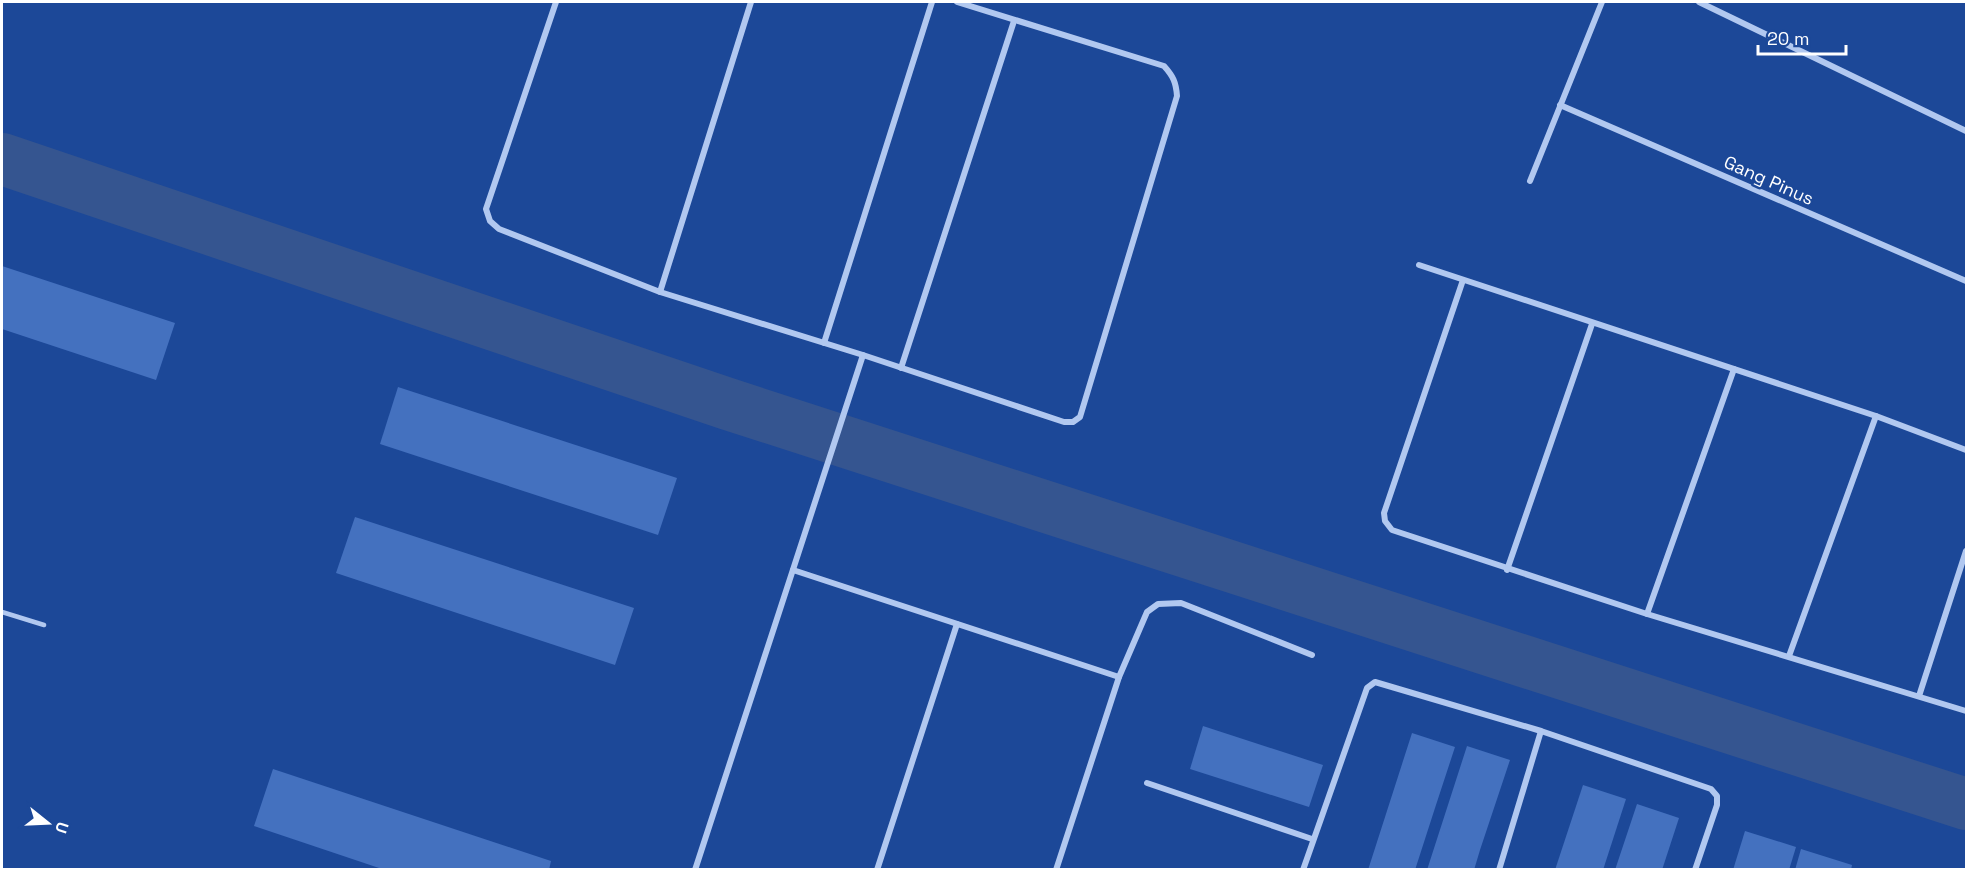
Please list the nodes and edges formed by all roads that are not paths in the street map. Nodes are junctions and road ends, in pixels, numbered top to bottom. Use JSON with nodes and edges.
{"nodes":[{"id":1,"x":556,"y":2,"type":"edge"},
{"id":2,"x":751,"y":2,"type":"edge"},
{"id":3,"x":932,"y":2,"type":"edge"},
{"id":4,"x":957,"y":2,"type":"edge"},
{"id":5,"x":1602,"y":2,"type":"edge"},
{"id":6,"x":1699,"y":2,"type":"edge"},
{"id":7,"x":1014,"y":21,"type":"junction"},
{"id":8,"x":1560,"y":105,"type":"junction"},
{"id":9,"x":1966,"y":131,"type":"edge"},
{"id":10,"x":1530,"y":181,"type":"dead end"},
{"id":11,"x":1419,"y":265,"type":"dead end"},
{"id":12,"x":1463,"y":280,"type":"junction"},
{"id":13,"x":1966,"y":282,"type":"edge"},
{"id":14,"x":660,"y":291,"type":"junction"},
{"id":15,"x":1592,"y":324,"type":"junction"},
{"id":16,"x":824,"y":343,"type":"junction"},
{"id":17,"x":863,"y":355,"type":"junction"},
{"id":18,"x":901,"y":368,"type":"junction"},
{"id":19,"x":1734,"y":369,"type":"junction"},
{"id":20,"x":1876,"y":416,"type":"junction"},
{"id":21,"x":1966,"y":450,"type":"edge"},
{"id":22,"x":1966,"y":551,"type":"edge"},
{"id":23,"x":793,"y":570,"type":"junction"},
{"id":24,"x":1507,"y":570,"type":"junction"},
{"id":25,"x":2,"y":612,"type":"edge"},
{"id":26,"x":1647,"y":614,"type":"junction"},
{"id":27,"x":957,"y":624,"type":"junction"},
{"id":28,"x":44,"y":625,"type":"dead end"},
{"id":29,"x":1312,"y":654,"type":"dead end"},
{"id":30,"x":1789,"y":656,"type":"junction"},
{"id":31,"x":1119,"y":677,"type":"junction"},
{"id":32,"x":1919,"y":696,"type":"junction"},
{"id":33,"x":1966,"y":711,"type":"edge"},
{"id":34,"x":1541,"y":731,"type":"junction"},
{"id":35,"x":1147,"y":783,"type":"dead end"},
{"id":36,"x":1312,"y":838,"type":"junction"},
{"id":37,"x":694,"y":870,"type":"edge"},
{"id":38,"x":878,"y":870,"type":"edge"},
{"id":39,"x":1056,"y":870,"type":"edge"},
{"id":40,"x":1303,"y":870,"type":"edge"},
{"id":41,"x":1499,"y":870,"type":"edge"},
{"id":42,"x":1695,"y":870,"type":"edge"}],
"edges":[{"from":1,"to":14,"type":"street"},
{"from":2,"to":14,"type":"street"},
{"from":3,"to":16,"type":"street"},
{"from":4,"to":7,"type":"street"},
{"from":5,"to":8,"type":"street"},
{"from":6,"to":9,"type":"street"},
{"from":7,"to":18,"type":"street"},
{"from":7,"to":18,"type":"street"},
{"from":8,"to":10,"type":"street"},
{"from":8,"to":13,"type":"street","name":"Gang Pinus"},
{"from":11,"to":12,"type":"street"},
{"from":12,"to":15,"type":"street"},
{"from":12,"to":24,"type":"street"},
{"from":14,"to":16,"type":"street"},
{"from":15,"to":19,"type":"street"},
{"from":15,"to":24,"type":"street"},
{"from":16,"to":17,"type":"street"},
{"from":17,"to":18,"type":"street"},
{"from":17,"to":23,"type":"street"},
{"from":19,"to":20,"type":"street"},
{"from":19,"to":26,"type":"street"},
{"from":20,"to":21,"type":"street"},
{"from":20,"to":30,"type":"street"},
{"from":22,"to":32,"type":"street"},
{"from":23,"to":27,"type":"street"},
{"from":23,"to":37,"type":"street"},
{"from":24,"to":26,"type":"street"},
{"from":25,"to":28,"type":"lane"},
{"from":26,"to":30,"type":"street"},
{"from":27,"to":31,"type":"street"},
{"from":27,"to":38,"type":"street"},
{"from":29,"to":31,"type":"street"},
{"from":30,"to":32,"type":"street"},
{"from":31,"to":39,"type":"street"},
{"from":32,"to":33,"type":"street"},
{"from":34,"to":36,"type":"street"},
{"from":34,"to":41,"type":"street"},
{"from":34,"to":42,"type":"street"},
{"from":35,"to":36,"type":"street"},
{"from":36,"to":40,"type":"street"}]}
